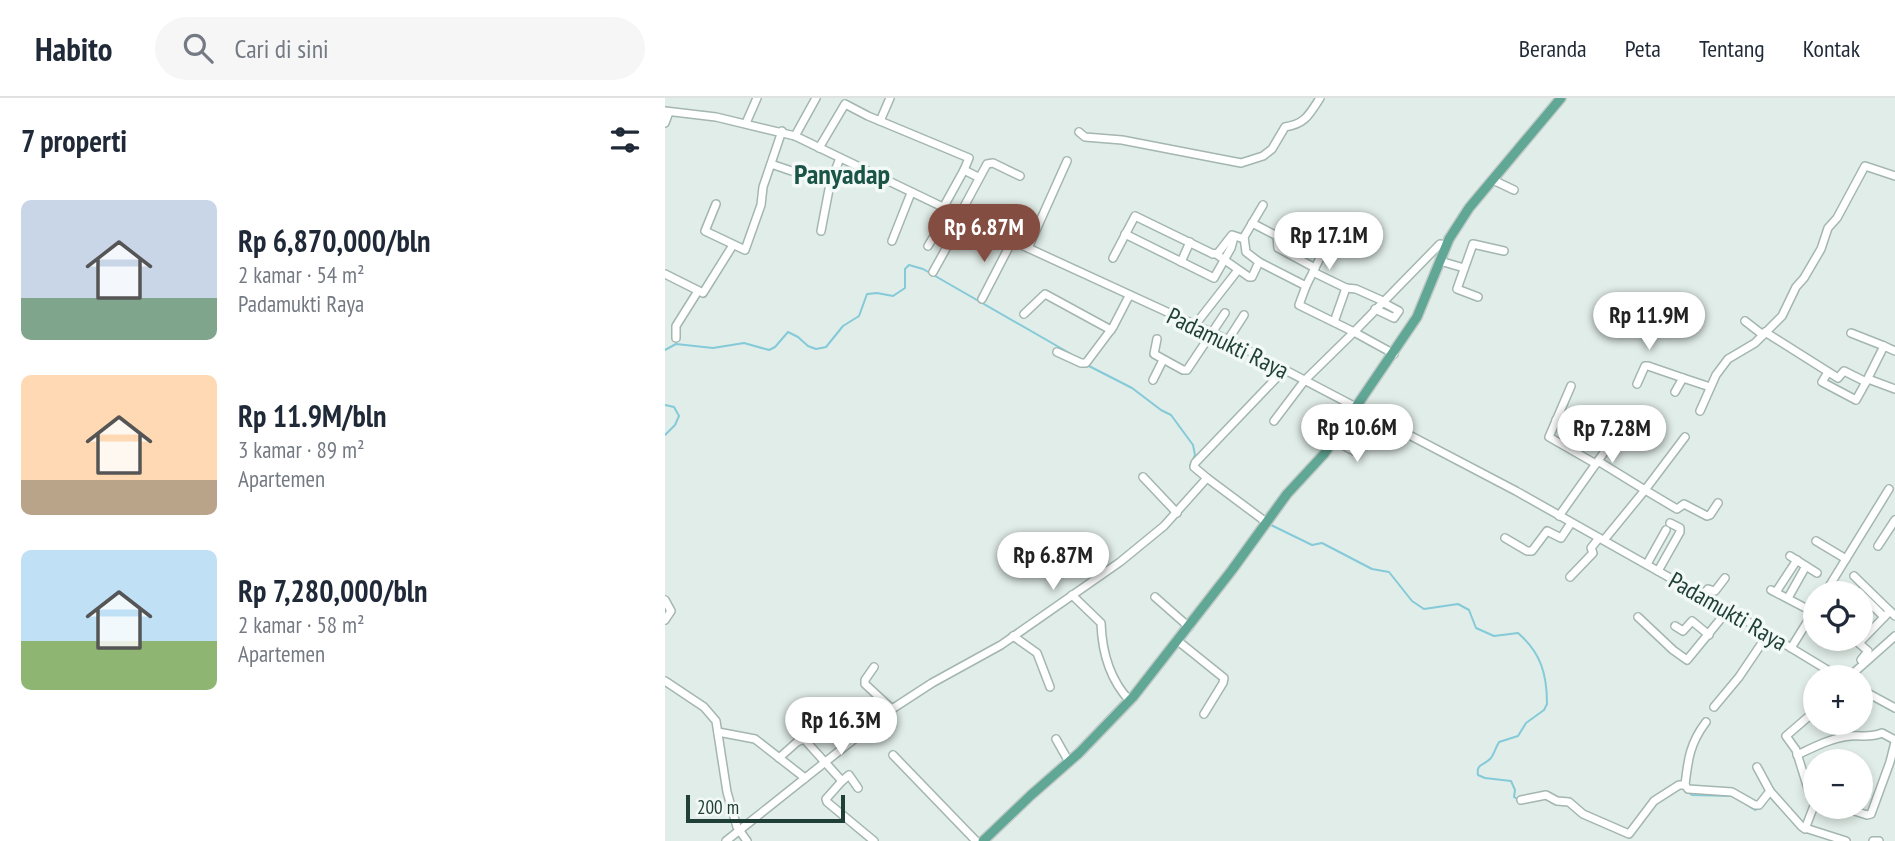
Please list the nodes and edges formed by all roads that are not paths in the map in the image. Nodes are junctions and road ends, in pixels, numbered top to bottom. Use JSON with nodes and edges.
{"nodes":[{"id":1,"x":757,"y":98,"type":"edge"},
{"id":2,"x":816,"y":98,"type":"edge"},
{"id":3,"x":890,"y":98,"type":"edge"},
{"id":4,"x":1320,"y":98,"type":"edge"},
{"id":5,"x":1562,"y":98,"type":"edge"},
{"id":6,"x":666,"y":117,"type":"edge"},
{"id":7,"x":880,"y":121,"type":"junction"},
{"id":8,"x":746,"y":123,"type":"junction"},
{"id":9,"x":1079,"y":132,"type":"dead end"},
{"id":10,"x":781,"y":135,"type":"junction"},
{"id":11,"x":795,"y":136,"type":"junction"},
{"id":12,"x":819,"y":148,"type":"junction"},
{"id":13,"x":840,"y":158,"type":"junction"},
{"id":14,"x":1067,"y":162,"type":"dead end"},
{"id":15,"x":771,"y":164,"type":"junction"},
{"id":16,"x":964,"y":170,"type":"junction"},
{"id":17,"x":1020,"y":176,"type":"dead end"},
{"id":18,"x":1895,"y":176,"type":"edge"},
{"id":19,"x":978,"y":177,"type":"junction"},
{"id":20,"x":1493,"y":180,"type":"junction"},
{"id":21,"x":830,"y":184,"type":"junction"},
{"id":22,"x":1514,"y":190,"type":"dead end"},
{"id":23,"x":911,"y":193,"type":"junction"},
{"id":24,"x":716,"y":204,"type":"dead end"},
{"id":25,"x":1263,"y":205,"type":"dead end"},
{"id":26,"x":946,"y":209,"type":"junction"},
{"id":27,"x":961,"y":217,"type":"junction"},
{"id":28,"x":1252,"y":223,"type":"junction"},
{"id":29,"x":821,"y":231,"type":"dead end"},
{"id":30,"x":1125,"y":234,"type":"junction"},
{"id":31,"x":1234,"y":235,"type":"junction"},
{"id":32,"x":1244,"y":239,"type":"junction"},
{"id":33,"x":892,"y":241,"type":"dead end"},
{"id":34,"x":1012,"y":241,"type":"junction"},
{"id":35,"x":1190,"y":242,"type":"junction"},
{"id":36,"x":733,"y":245,"type":"junction"},
{"id":37,"x":1447,"y":245,"type":"junction"},
{"id":38,"x":929,"y":246,"type":"dead end"},
{"id":39,"x":1326,"y":246,"type":"dead end"},
{"id":40,"x":1028,"y":248,"type":"junction"},
{"id":41,"x":1504,"y":251,"type":"dead end"},
{"id":42,"x":1216,"y":254,"type":"junction"},
{"id":43,"x":1113,"y":258,"type":"dead end"},
{"id":44,"x":1225,"y":260,"type":"junction"},
{"id":45,"x":1440,"y":261,"type":"junction"},
{"id":46,"x":1181,"y":262,"type":"junction"},
{"id":47,"x":1259,"y":262,"type":"junction"},
{"id":48,"x":1464,"y":268,"type":"junction"},
{"id":49,"x":1238,"y":270,"type":"junction"},
{"id":50,"x":1314,"y":270,"type":"junction"},
{"id":51,"x":933,"y":272,"type":"dead end"},
{"id":52,"x":665,"y":274,"type":"edge"},
{"id":53,"x":1306,"y":286,"type":"junction"},
{"id":54,"x":1346,"y":288,"type":"junction"},
{"id":55,"x":698,"y":291,"type":"junction"},
{"id":56,"x":1129,"y":296,"type":"junction"},
{"id":57,"x":1478,"y":297,"type":"dead end"},
{"id":58,"x":982,"y":299,"type":"dead end"},
{"id":59,"x":1383,"y":302,"type":"junction"},
{"id":60,"x":1375,"y":309,"type":"junction"},
{"id":61,"x":1225,"y":313,"type":"dead end"},
{"id":62,"x":1024,"y":314,"type":"dead end"},
{"id":63,"x":1244,"y":316,"type":"dead end"},
{"id":64,"x":1745,"y":321,"type":"dead end"},
{"id":65,"x":1333,"y":322,"type":"junction"},
{"id":66,"x":1195,"y":326,"type":"junction"},
{"id":67,"x":1111,"y":330,"type":"junction"},
{"id":68,"x":1354,"y":332,"type":"junction"},
{"id":69,"x":1211,"y":333,"type":"junction"},
{"id":70,"x":1764,"y":333,"type":"junction"},
{"id":71,"x":1851,"y":333,"type":"dead end"},
{"id":72,"x":676,"y":338,"type":"dead end"},
{"id":73,"x":1157,"y":339,"type":"dead end"},
{"id":74,"x":1228,"y":341,"type":"junction"},
{"id":75,"x":1884,"y":346,"type":"junction"},
{"id":76,"x":1895,"y":351,"type":"edge"},
{"id":77,"x":1057,"y":352,"type":"dead end"},
{"id":78,"x":1394,"y":354,"type":"junction"},
{"id":79,"x":1163,"y":360,"type":"junction"},
{"id":80,"x":1284,"y":370,"type":"junction"},
{"id":81,"x":1828,"y":372,"type":"junction"},
{"id":82,"x":1683,"y":378,"type":"junction"},
{"id":83,"x":1153,"y":380,"type":"dead end"},
{"id":84,"x":1305,"y":380,"type":"junction"},
{"id":85,"x":1867,"y":381,"type":"junction"},
{"id":86,"x":1637,"y":384,"type":"dead end"},
{"id":87,"x":1571,"y":386,"type":"dead end"},
{"id":88,"x":1710,"y":387,"type":"junction"},
{"id":89,"x":1895,"y":389,"type":"edge"},
{"id":90,"x":1675,"y":392,"type":"dead end"},
{"id":91,"x":1354,"y":408,"type":"junction"},
{"id":92,"x":1700,"y":411,"type":"dead end"},
{"id":93,"x":1615,"y":418,"type":"dead end"},
{"id":94,"x":1556,"y":420,"type":"junction"},
{"id":95,"x":1274,"y":421,"type":"dead end"},
{"id":96,"x":1366,"y":435,"type":"dead end"},
{"id":97,"x":1685,"y":437,"type":"dead end"},
{"id":98,"x":1333,"y":440,"type":"junction"},
{"id":99,"x":1607,"y":447,"type":"junction"},
{"id":100,"x":1597,"y":463,"type":"junction"},
{"id":101,"x":1143,"y":477,"type":"dead end"},
{"id":102,"x":1207,"y":478,"type":"junction"},
{"id":103,"x":1889,"y":489,"type":"dead end"},
{"id":104,"x":1645,"y":490,"type":"junction"},
{"id":105,"x":1718,"y":503,"type":"dead end"},
{"id":106,"x":1177,"y":513,"type":"junction"},
{"id":107,"x":1559,"y":516,"type":"junction"},
{"id":108,"x":1895,"y":520,"type":"edge"},
{"id":109,"x":1266,"y":522,"type":"junction"},
{"id":110,"x":1571,"y":523,"type":"junction"},
{"id":111,"x":1505,"y":538,"type":"dead end"},
{"id":112,"x":1601,"y":539,"type":"junction"},
{"id":113,"x":1816,"y":541,"type":"dead end"},
{"id":114,"x":1878,"y":546,"type":"dead end"},
{"id":115,"x":1846,"y":559,"type":"junction"},
{"id":116,"x":1647,"y":565,"type":"junction"},
{"id":117,"x":1806,"y":566,"type":"junction"},
{"id":118,"x":1658,"y":571,"type":"junction"},
{"id":119,"x":1817,"y":573,"type":"dead end"},
{"id":120,"x":1854,"y":576,"type":"dead end"},
{"id":121,"x":1570,"y":577,"type":"dead end"},
{"id":122,"x":1725,"y":578,"type":"dead end"},
{"id":123,"x":1832,"y":581,"type":"edge"},
{"id":124,"x":1856,"y":581,"type":"edge"},
{"id":125,"x":1072,"y":595,"type":"junction"},
{"id":126,"x":1702,"y":596,"type":"junction"},
{"id":127,"x":1155,"y":597,"type":"dead end"},
{"id":128,"x":1788,"y":598,"type":"junction"},
{"id":129,"x":665,"y":600,"type":"edge"},
{"id":130,"x":1873,"y":600,"type":"edge"},
{"id":131,"x":1803,"y":606,"type":"edge"},
{"id":132,"x":1728,"y":610,"type":"junction"},
{"id":133,"x":1890,"y":615,"type":"edge"},
{"id":134,"x":1638,"y":617,"type":"dead end"},
{"id":135,"x":665,"y":620,"type":"edge"},
{"id":136,"x":1189,"y":626,"type":"junction"},
{"id":137,"x":1675,"y":626,"type":"dead end"},
{"id":138,"x":1873,"y":626,"type":"edge"},
{"id":139,"x":1803,"y":629,"type":"edge"},
{"id":140,"x":1768,"y":634,"type":"junction"},
{"id":141,"x":1709,"y":635,"type":"junction"},
{"id":142,"x":1013,"y":636,"type":"junction"},
{"id":143,"x":1895,"y":636,"type":"edge"},
{"id":144,"x":1178,"y":641,"type":"junction"},
{"id":145,"x":1791,"y":648,"type":"junction"},
{"id":146,"x":1866,"y":651,"type":"edge"},
{"id":147,"x":1820,"y":665,"type":"edge"},
{"id":148,"x":1854,"y":665,"type":"edge"},
{"id":149,"x":1862,"y":665,"type":"edge"},
{"id":150,"x":874,"y":667,"type":"dead end"},
{"id":151,"x":665,"y":681,"type":"edge"},
{"id":152,"x":1050,"y":687,"type":"dead end"},
{"id":153,"x":1895,"y":696,"type":"edge"},
{"id":154,"x":1873,"y":697,"type":"edge"},
{"id":155,"x":1130,"y":701,"type":"junction"},
{"id":156,"x":1891,"y":706,"type":"edge"},
{"id":157,"x":1714,"y":707,"type":"dead end"},
{"id":158,"x":892,"y":709,"type":"junction"},
{"id":159,"x":1204,"y":714,"type":"dead end"},
{"id":160,"x":1803,"y":721,"type":"edge"},
{"id":161,"x":1706,"y":722,"type":"dead end"},
{"id":162,"x":718,"y":732,"type":"junction"},
{"id":163,"x":1056,"y":738,"type":"dead end"},
{"id":164,"x":1895,"y":741,"type":"edge"},
{"id":165,"x":893,"y":755,"type":"dead end"},
{"id":166,"x":1797,"y":755,"type":"junction"},
{"id":167,"x":779,"y":758,"type":"junction"},
{"id":168,"x":826,"y":761,"type":"junction"},
{"id":169,"x":1069,"y":762,"type":"junction"},
{"id":170,"x":1757,"y":768,"type":"dead end"},
{"id":171,"x":1803,"y":774,"type":"edge"},
{"id":172,"x":805,"y":778,"type":"junction"},
{"id":173,"x":842,"y":781,"type":"junction"},
{"id":174,"x":1685,"y":785,"type":"junction"},
{"id":175,"x":858,"y":788,"type":"dead end"},
{"id":176,"x":1770,"y":791,"type":"junction"},
{"id":177,"x":1521,"y":800,"type":"dead end"},
{"id":178,"x":1873,"y":809,"type":"edge"},
{"id":179,"x":1809,"y":819,"type":"edge"},
{"id":180,"x":1805,"y":829,"type":"junction"},
{"id":181,"x":740,"y":831,"type":"junction"},
{"id":182,"x":726,"y":841,"type":"edge"},
{"id":183,"x":747,"y":841,"type":"edge"},
{"id":184,"x":874,"y":841,"type":"edge"},
{"id":185,"x":976,"y":841,"type":"edge"},
{"id":186,"x":983,"y":841,"type":"edge"},
{"id":187,"x":1846,"y":841,"type":"edge"},
{"id":188,"x":1873,"y":841,"type":"edge"},
{"id":189,"x":1879,"y":841,"type":"edge"}],
"edges":[{"from":1,"to":8,"type":"street"},
{"from":2,"to":11,"type":"street"},
{"from":3,"to":7,"type":"street"},
{"from":4,"to":9,"type":"street"},
{"from":5,"to":20,"type":"main road"},
{"from":6,"to":8,"type":"street","name":"Padamukti Raya"},
{"from":7,"to":12,"type":"street"},
{"from":7,"to":16,"type":"street"},
{"from":8,"to":10,"type":"street","name":"Padamukti Raya"},
{"from":10,"to":11,"type":"street","name":"Padamukti Raya"},
{"from":10,"to":15,"type":"street"},
{"from":11,"to":12,"type":"street","name":"Padamukti Raya"},
{"from":12,"to":13,"type":"street","name":"Padamukti Raya"},
{"from":13,"to":21,"type":"street"},
{"from":13,"to":23,"type":"street","name":"Padamukti Raya"},
{"from":14,"to":40,"type":"street"},
{"from":15,"to":21,"type":"street"},
{"from":15,"to":36,"type":"street"},
{"from":16,"to":19,"type":"street"},
{"from":16,"to":26,"type":"street"},
{"from":17,"to":19,"type":"street"},
{"from":18,"to":70,"type":"street"},
{"from":19,"to":27,"type":"street"},
{"from":20,"to":22,"type":"street"},
{"from":20,"to":37,"type":"main road"},
{"from":21,"to":29,"type":"street"},
{"from":23,"to":26,"type":"street","name":"Padamukti Raya"},
{"from":23,"to":33,"type":"street"},
{"from":24,"to":36,"type":"street"},
{"from":25,"to":28,"type":"street"},
{"from":26,"to":27,"type":"street","name":"Padamukti Raya"},
{"from":26,"to":38,"type":"street"},
{"from":27,"to":34,"type":"street","name":"Padamukti Raya"},
{"from":27,"to":51,"type":"street"},
{"from":28,"to":32,"type":"street"},
{"from":28,"to":50,"type":"street"},
{"from":30,"to":35,"type":"street"},
{"from":30,"to":43,"type":"street"},
{"from":30,"to":46,"type":"street"},
{"from":31,"to":32,"type":"street"},
{"from":31,"to":42,"type":"street"},
{"from":31,"to":44,"type":"street"},
{"from":32,"to":47,"type":"street"},
{"from":34,"to":40,"type":"street","name":"Padamukti Raya"},
{"from":34,"to":58,"type":"street"},
{"from":35,"to":42,"type":"street"},
{"from":35,"to":46,"type":"street"},
{"from":36,"to":55,"type":"street"},
{"from":37,"to":45,"type":"main road"},
{"from":37,"to":59,"type":"street"},
{"from":39,"to":50,"type":"street"},
{"from":40,"to":56,"type":"street","name":"Padamukti Raya"},
{"from":41,"to":48,"type":"street"},
{"from":42,"to":44,"type":"street"},
{"from":44,"to":46,"type":"street"},
{"from":44,"to":49,"type":"street"},
{"from":45,"to":48,"type":"street"},
{"from":45,"to":78,"type":"main road"},
{"from":47,"to":49,"type":"street"},
{"from":47,"to":53,"type":"street"},
{"from":48,"to":57,"type":"street"},
{"from":49,"to":66,"type":"street"},
{"from":50,"to":53,"type":"street"},
{"from":50,"to":54,"type":"street"},
{"from":52,"to":55,"type":"street"},
{"from":53,"to":65,"type":"street"},
{"from":54,"to":59,"type":"street"},
{"from":54,"to":65,"type":"street"},
{"from":55,"to":72,"type":"street"},
{"from":56,"to":66,"type":"street","name":"Padamukti Raya"},
{"from":56,"to":67,"type":"street"},
{"from":59,"to":60,"type":"street"},
{"from":59,"to":60,"type":"street"},
{"from":60,"to":68,"type":"street"},
{"from":61,"to":69,"type":"street"},
{"from":62,"to":67,"type":"street"},
{"from":63,"to":74,"type":"street"},
{"from":64,"to":70,"type":"street"},
{"from":65,"to":68,"type":"street"},
{"from":66,"to":69,"type":"street","name":"Padamukti Raya"},
{"from":67,"to":77,"type":"street"},
{"from":68,"to":78,"type":"street"},
{"from":68,"to":84,"type":"street"},
{"from":69,"to":74,"type":"street","name":"Padamukti Raya"},
{"from":69,"to":79,"type":"street"},
{"from":70,"to":81,"type":"street"},
{"from":70,"to":88,"type":"street"},
{"from":71,"to":75,"type":"street"},
{"from":73,"to":79,"type":"street"},
{"from":74,"to":80,"type":"street","name":"Padamukti Raya"},
{"from":75,"to":76,"type":"street"},
{"from":75,"to":85,"type":"street"},
{"from":78,"to":91,"type":"main road"},
{"from":79,"to":83,"type":"street"},
{"from":80,"to":84,"type":"street","name":"Padamukti Raya"},
{"from":80,"to":102,"type":"street"},
{"from":81,"to":85,"type":"street"},
{"from":81,"to":85,"type":"street"},
{"from":82,"to":86,"type":"street"},
{"from":82,"to":88,"type":"street"},
{"from":82,"to":90,"type":"street"},
{"from":84,"to":91,"type":"street","name":"Padamukti Raya"},
{"from":84,"to":95,"type":"street"},
{"from":85,"to":89,"type":"street"},
{"from":87,"to":94,"type":"street"},
{"from":88,"to":92,"type":"street"},
{"from":91,"to":98,"type":"main road"},
{"from":91,"to":107,"type":"street","name":"Padamukti Raya"},
{"from":93,"to":99,"type":"street"},
{"from":94,"to":99,"type":"street"},
{"from":94,"to":100,"type":"street"},
{"from":96,"to":98,"type":"street"},
{"from":97,"to":104,"type":"street"},
{"from":98,"to":109,"type":"main road"},
{"from":99,"to":100,"type":"street"},
{"from":100,"to":104,"type":"street"},
{"from":100,"to":107,"type":"street"},
{"from":101,"to":106,"type":"street"},
{"from":102,"to":106,"type":"street"},
{"from":102,"to":109,"type":"street"},
{"from":103,"to":115,"type":"street"},
{"from":104,"to":105,"type":"street"},
{"from":104,"to":112,"type":"street"},
{"from":106,"to":125,"type":"street"},
{"from":107,"to":110,"type":"street","name":"Padamukti Raya"},
{"from":108,"to":114,"type":"street"},
{"from":109,"to":136,"type":"main road"},
{"from":110,"to":111,"type":"street"},
{"from":110,"to":112,"type":"street","name":"Padamukti Raya"},
{"from":112,"to":116,"type":"street","name":"Padamukti Raya"},
{"from":112,"to":121,"type":"street"},
{"from":113,"to":115,"type":"street"},
{"from":115,"to":123,"type":"street"},
{"from":116,"to":118,"type":"street","name":"Padamukti Raya"},
{"from":116,"to":118,"type":"street"},
{"from":117,"to":119,"type":"street"},
{"from":117,"to":128,"type":"street"},
{"from":117,"to":128,"type":"street"},
{"from":118,"to":126,"type":"street","name":"Padamukti Raya"},
{"from":120,"to":124,"type":"street"},
{"from":122,"to":126,"type":"street"},
{"from":125,"to":142,"type":"street"},
{"from":125,"to":155,"type":"street"},
{"from":126,"to":132,"type":"street","name":"Padamukti Raya"},
{"from":127,"to":136,"type":"street"},
{"from":128,"to":131,"type":"street"},
{"from":129,"to":135,"type":"street"},
{"from":130,"to":133,"type":"street"},
{"from":132,"to":140,"type":"street","name":"Padamukti Raya"},
{"from":132,"to":141,"type":"street"},
{"from":133,"to":138,"type":"street"},
{"from":134,"to":141,"type":"street"},
{"from":136,"to":144,"type":"main road"},
{"from":137,"to":141,"type":"street"},
{"from":139,"to":145,"type":"street"},
{"from":140,"to":145,"type":"street","name":"Padamukti Raya"},
{"from":140,"to":157,"type":"street"},
{"from":142,"to":152,"type":"street"},
{"from":142,"to":158,"type":"street"},
{"from":143,"to":149,"type":"street"},
{"from":144,"to":155,"type":"main road"},
{"from":144,"to":159,"type":"street"},
{"from":145,"to":147,"type":"street","name":"Padamukti Raya"},
{"from":146,"to":148,"type":"street"},
{"from":150,"to":158,"type":"street"},
{"from":151,"to":162,"type":"street"},
{"from":153,"to":156,"type":"street"},
{"from":154,"to":156,"type":"street"},
{"from":155,"to":169,"type":"main road"},
{"from":158,"to":168,"type":"street"},
{"from":160,"to":166,"type":"street"},
{"from":161,"to":174,"type":"street"},
{"from":162,"to":167,"type":"street"},
{"from":162,"to":181,"type":"street"},
{"from":163,"to":169,"type":"street"},
{"from":164,"to":166,"type":"street"},
{"from":164,"to":178,"type":"street"},
{"from":165,"to":185,"type":"street"},
{"from":166,"to":171,"type":"street"},
{"from":167,"to":168,"type":"street"},
{"from":167,"to":172,"type":"street"},
{"from":168,"to":172,"type":"street"},
{"from":168,"to":173,"type":"street"},
{"from":169,"to":186,"type":"main road"},
{"from":170,"to":176,"type":"street"},
{"from":172,"to":181,"type":"street"},
{"from":173,"to":175,"type":"street"},
{"from":173,"to":184,"type":"street"},
{"from":174,"to":176,"type":"street"},
{"from":174,"to":177,"type":"street"},
{"from":176,"to":180,"type":"street"},
{"from":179,"to":180,"type":"street"},
{"from":180,"to":187,"type":"street"},
{"from":181,"to":182,"type":"street"},
{"from":181,"to":183,"type":"street"},
{"from":188,"to":189,"type":"street"}]}
